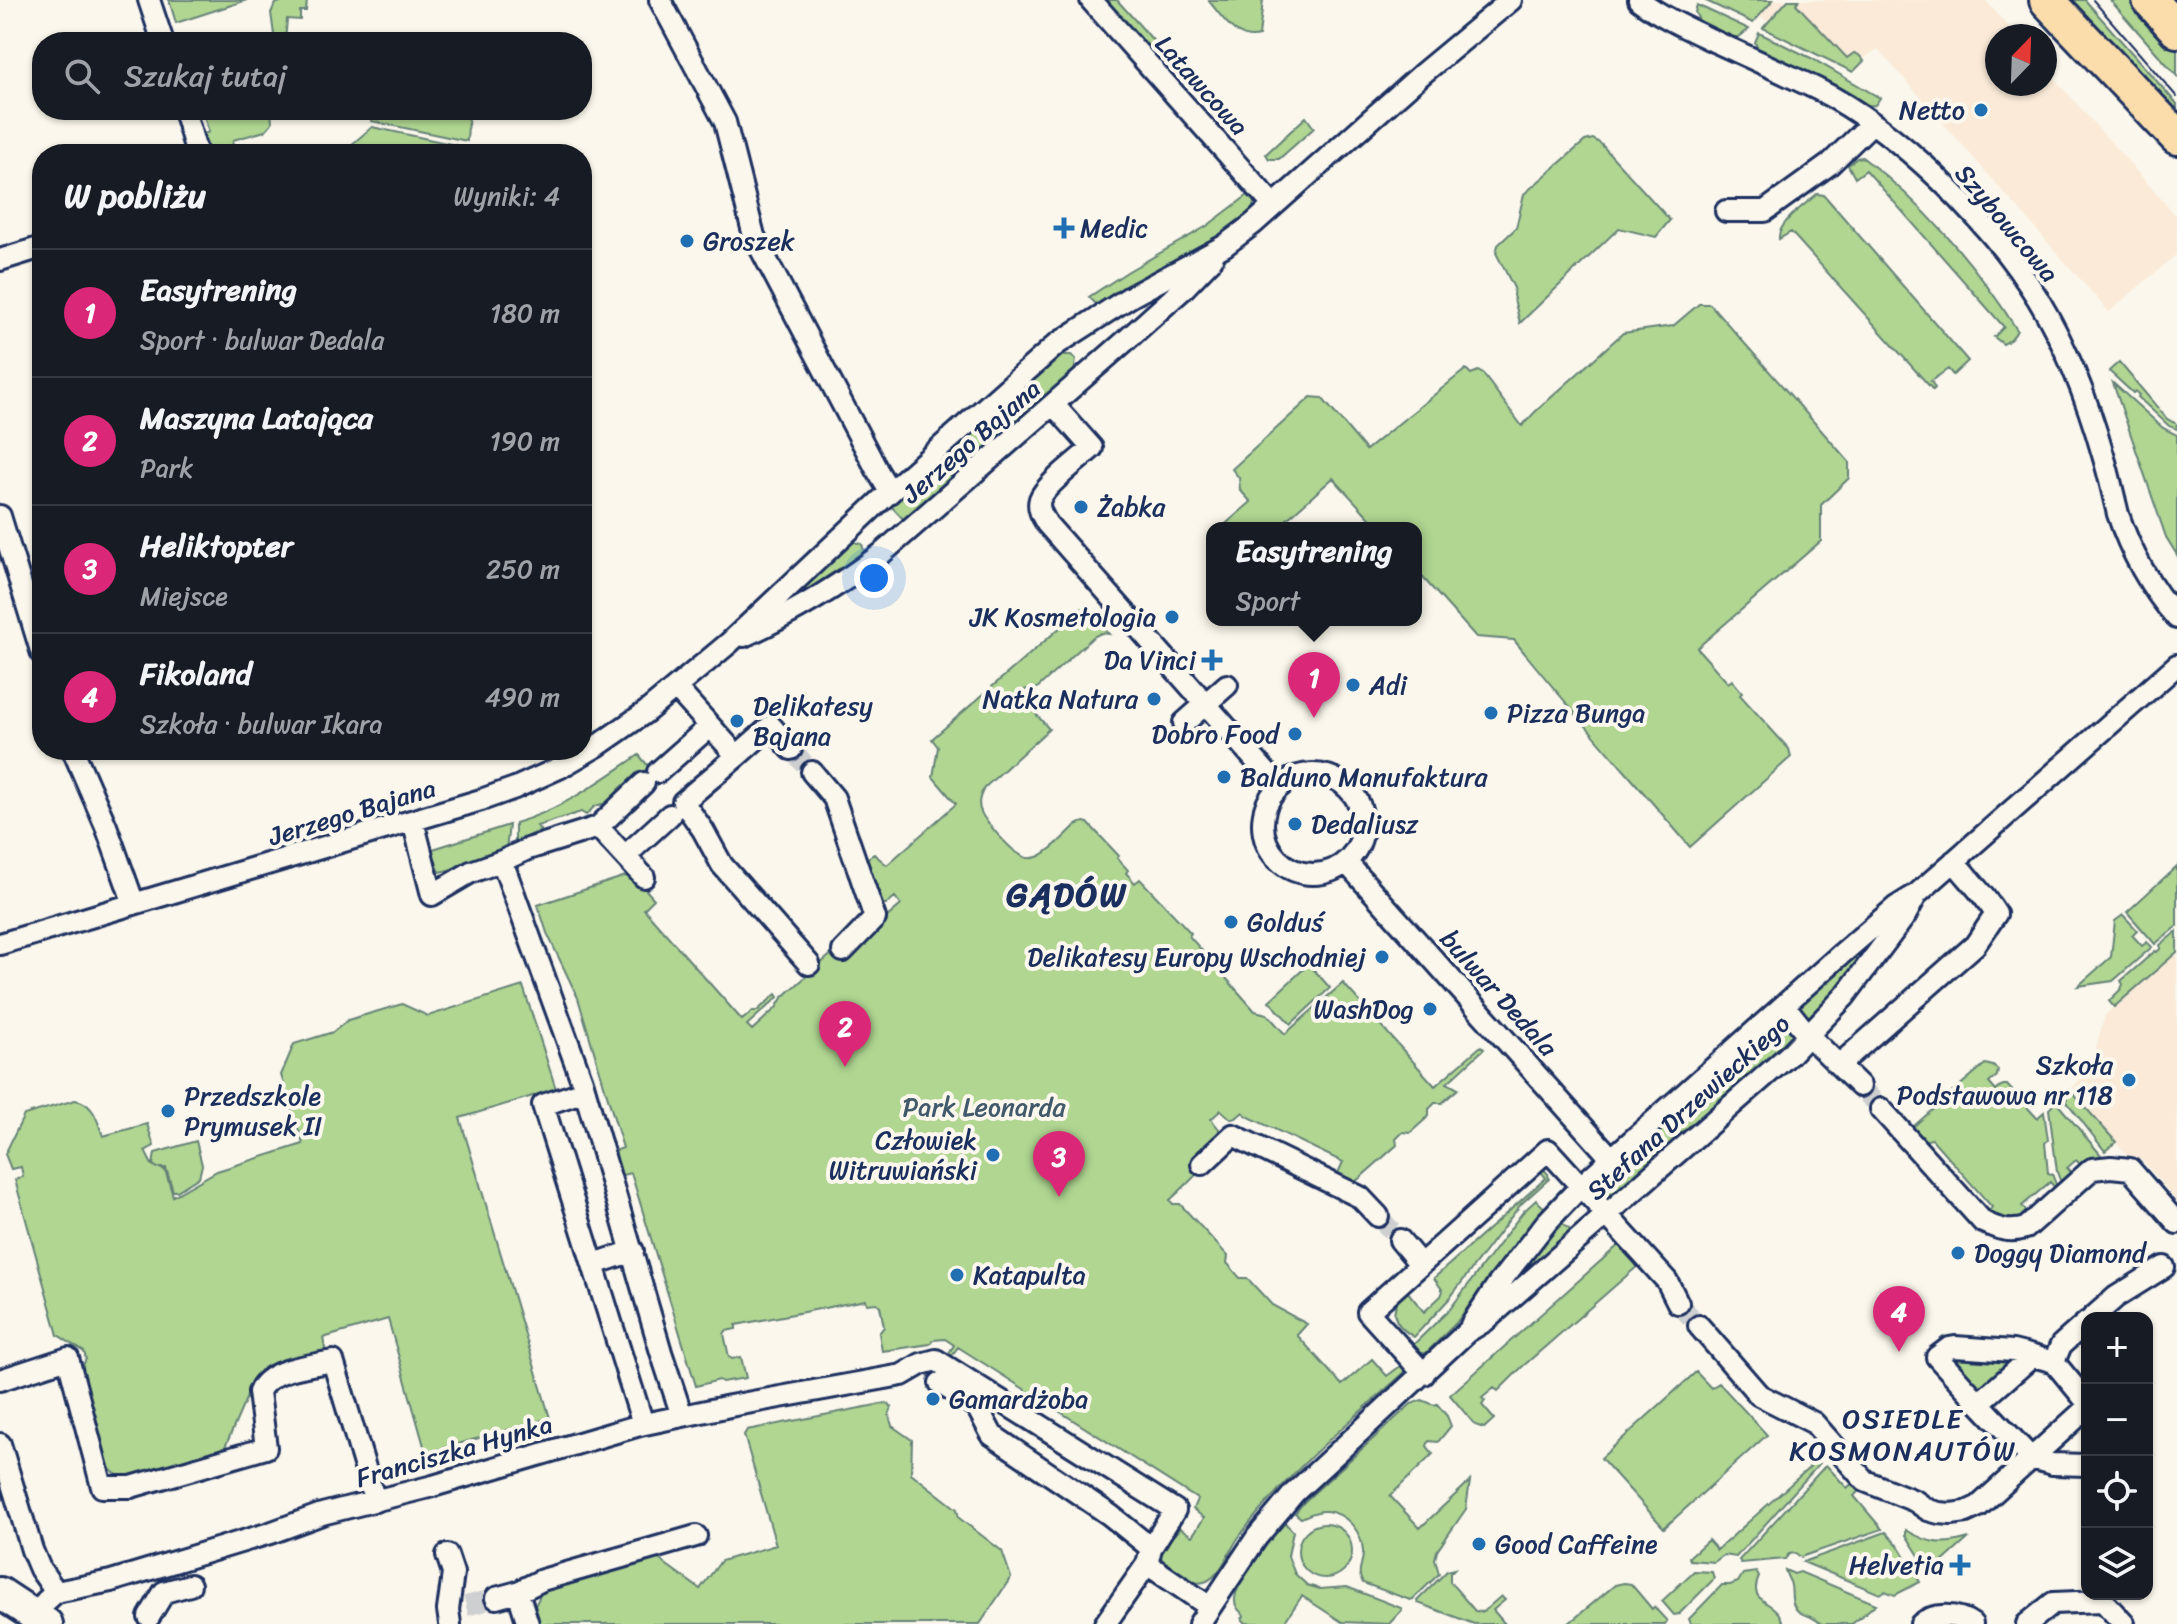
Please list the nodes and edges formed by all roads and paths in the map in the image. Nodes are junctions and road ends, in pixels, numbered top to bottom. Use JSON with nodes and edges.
{"nodes":[{"id":1,"x":149,"y":0,"type":"edge"},
{"id":2,"x":660,"y":0,"type":"edge"},
{"id":3,"x":1091,"y":0,"type":"edge"},
{"id":4,"x":1511,"y":0,"type":"edge"},
{"id":5,"x":1639,"y":0,"type":"edge"},
{"id":6,"x":2047,"y":0,"type":"edge"},
{"id":7,"x":2150,"y":0,"type":"edge"},
{"id":8,"x":2177,"y":30,"type":"edge"},
{"id":9,"x":160,"y":32,"type":"edge"},
{"id":10,"x":187,"y":120,"type":"edge"},
{"id":11,"x":1872,"y":123,"type":"junction"},
{"id":12,"x":2177,"y":137,"type":"edge"},
{"id":13,"x":194,"y":144,"type":"edge"},
{"id":14,"x":1273,"y":205,"type":"junction"},
{"id":15,"x":1726,"y":211,"type":"dead end"},
{"id":16,"x":1224,"y":246,"type":"junction"},
{"id":17,"x":32,"y":250,"type":"edge"},
{"id":18,"x":0,"y":260,"type":"edge"},
{"id":19,"x":1053,"y":404,"type":"junction"},
{"id":20,"x":890,"y":492,"type":"junction"},
{"id":21,"x":0,"y":516,"type":"edge"},
{"id":22,"x":2177,"y":618,"type":"edge"},
{"id":23,"x":32,"y":621,"type":"edge"},
{"id":24,"x":729,"y":643,"type":"junction"},
{"id":25,"x":2177,"y":665,"type":"edge"},
{"id":26,"x":1227,"y":685,"type":"dead end"},
{"id":27,"x":676,"y":688,"type":"junction"},
{"id":28,"x":1207,"y":704,"type":"junction"},
{"id":29,"x":1184,"y":723,"type":"dead end"},
{"id":30,"x":710,"y":726,"type":"junction"},
{"id":31,"x":592,"y":748,"type":"edge"},
{"id":32,"x":791,"y":749,"type":"tunnel mouth"},
{"id":33,"x":737,"y":756,"type":"junction"},
{"id":34,"x":77,"y":760,"type":"edge"},
{"id":35,"x":572,"y":760,"type":"edge"},
{"id":36,"x":812,"y":772,"type":"tunnel mouth"},
{"id":37,"x":1279,"y":787,"type":"junction"},
{"id":38,"x":670,"y":815,"type":"dead end"},
{"id":39,"x":413,"y":821,"type":"junction"},
{"id":40,"x":598,"y":827,"type":"junction"},
{"id":41,"x":625,"y":856,"type":"junction"},
{"id":42,"x":502,"y":861,"type":"junction"},
{"id":43,"x":1954,"y":861,"type":"junction"},
{"id":44,"x":1346,"y":862,"type":"junction"},
{"id":45,"x":644,"y":877,"type":"dead end"},
{"id":46,"x":1917,"y":894,"type":"junction"},
{"id":47,"x":134,"y":904,"type":"junction"},
{"id":48,"x":0,"y":944,"type":"edge"},
{"id":49,"x":843,"y":951,"type":"dead end"},
{"id":50,"x":809,"y":964,"type":"dead end"},
{"id":51,"x":1784,"y":1005,"type":"junction"},
{"id":52,"x":1808,"y":1035,"type":"junction"},
{"id":53,"x":1839,"y":1065,"type":"junction"},
{"id":54,"x":1860,"y":1086,"type":"tunnel mouth"},
{"id":55,"x":585,"y":1091,"type":"junction"},
{"id":56,"x":1881,"y":1109,"type":"tunnel mouth"},
{"id":57,"x":1612,"y":1159,"type":"junction"},
{"id":58,"x":1202,"y":1164,"type":"dead end"},
{"id":59,"x":1581,"y":1186,"type":"junction"},
{"id":60,"x":1608,"y":1214,"type":"junction"},
{"id":61,"x":1378,"y":1216,"type":"tunnel mouth"},
{"id":62,"x":2177,"y":1223,"type":"edge"},
{"id":63,"x":1400,"y":1240,"type":"tunnel mouth"},
{"id":64,"x":633,"y":1251,"type":"junction"},
{"id":65,"x":594,"y":1264,"type":"junction"},
{"id":66,"x":1420,"y":1264,"type":"junction"},
{"id":67,"x":2164,"y":1267,"type":"dead end"},
{"id":68,"x":1678,"y":1303,"type":"tunnel mouth"},
{"id":69,"x":2099,"y":1312,"type":"edge"},
{"id":70,"x":1699,"y":1326,"type":"tunnel mouth"},
{"id":71,"x":2081,"y":1327,"type":"edge"},
{"id":72,"x":1467,"y":1332,"type":"junction"},
{"id":73,"x":2033,"y":1356,"type":"junction"},
{"id":74,"x":2054,"y":1362,"type":"junction"},
{"id":75,"x":1424,"y":1374,"type":"junction"},
{"id":76,"x":0,"y":1380,"type":"edge"},
{"id":77,"x":954,"y":1385,"type":"junction"},
{"id":78,"x":2081,"y":1397,"type":"edge"},
{"id":79,"x":1979,"y":1403,"type":"junction"},
{"id":80,"x":2081,"y":1411,"type":"edge"},
{"id":81,"x":682,"y":1416,"type":"junction"},
{"id":82,"x":643,"y":1424,"type":"junction"},
{"id":83,"x":0,"y":1444,"type":"edge"},
{"id":84,"x":2031,"y":1458,"type":"junction"},
{"id":85,"x":2081,"y":1465,"type":"edge"},
{"id":86,"x":375,"y":1501,"type":"junction"},
{"id":87,"x":696,"y":1536,"type":"dead end"},
{"id":88,"x":447,"y":1555,"type":"dead end"},
{"id":89,"x":1149,"y":1556,"type":"junction"},
{"id":90,"x":190,"y":1585,"type":"dead end"},
{"id":91,"x":56,"y":1592,"type":"junction"},
{"id":92,"x":518,"y":1592,"type":"junction"},
{"id":93,"x":0,"y":1593,"type":"edge"},
{"id":94,"x":496,"y":1598,"type":"tunnel mouth"},
{"id":95,"x":455,"y":1613,"type":"edge"},
{"id":96,"x":1204,"y":1616,"type":"edge"},
{"id":97,"x":150,"y":1617,"type":"edge"},
{"id":98,"x":41,"y":1620,"type":"edge"},
{"id":99,"x":528,"y":1624,"type":"edge"},
{"id":100,"x":1105,"y":1624,"type":"edge"},
{"id":101,"x":1921,"y":1624,"type":"edge"},
{"id":102,"x":1972,"y":1624,"type":"edge"},
{"id":103,"x":2027,"y":1624,"type":"edge"},
{"id":104,"x":2124,"y":1624,"type":"edge"}],
"edges":[{"from":1,"to":9,"type":"street"},
{"from":2,"to":20,"type":"street"},
{"from":3,"to":14,"type":"street","name":"Latawcowa"},
{"from":4,"to":14,"type":"street","name":"Jerzego Bajana"},
{"from":5,"to":11,"type":"street","name":"Szybowcowa"},
{"from":6,"to":12,"type":"main road"},
{"from":7,"to":8,"type":"main road"},
{"from":10,"to":13,"type":"street"},
{"from":11,"to":15,"type":"street"},
{"from":11,"to":22,"type":"street","name":"Szybowcowa"},
{"from":14,"to":16,"type":"street","name":"Jerzego Bajana"},
{"from":16,"to":19,"type":"street","name":"Jerzego Bajana"},
{"from":16,"to":20,"type":"street","name":"Jerzego Bajana"},
{"from":17,"to":18,"type":"street"},
{"from":19,"to":24,"type":"street","name":"Jerzego Bajana"},
{"from":19,"to":28,"type":"street"},
{"from":20,"to":24,"type":"street","name":"Jerzego Bajana"},
{"from":21,"to":23,"type":"street"},
{"from":24,"to":27,"type":"street","name":"Jerzego Bajana"},
{"from":25,"to":43,"type":"street","name":"Stefana Drzewieckiego"},
{"from":26,"to":28,"type":"street"},
{"from":27,"to":30,"type":"street"},
{"from":27,"to":31,"type":"street","name":"Jerzego Bajana"},
{"from":28,"to":29,"type":"street"},
{"from":28,"to":37,"type":"street"},
{"from":30,"to":33,"type":"street"},
{"from":30,"to":40,"type":"street"},
{"from":32,"to":33,"type":"street"},
{"from":33,"to":50,"type":"street"},
{"from":34,"to":47,"type":"street"},
{"from":35,"to":39,"type":"street","name":"Jerzego Bajana"},
{"from":36,"to":49,"type":"street"},
{"from":37,"to":44,"type":"street"},
{"from":37,"to":44,"type":"street"},
{"from":38,"to":41,"type":"street"},
{"from":39,"to":42,"type":"street"},
{"from":39,"to":47,"type":"street","name":"Jerzego Bajana"},
{"from":40,"to":41,"type":"street"},
{"from":40,"to":42,"type":"street"},
{"from":41,"to":45,"type":"street"},
{"from":42,"to":55,"type":"street"},
{"from":43,"to":46,"type":"street","name":"Stefana Drzewieckiego"},
{"from":43,"to":53,"type":"street"},
{"from":44,"to":57,"type":"street","name":"bulwar Dedala"},
{"from":46,"to":51,"type":"street","name":"Stefana Drzewieckiego"},
{"from":46,"to":52,"type":"street","name":"Stefana Drzewieckiego"},
{"from":47,"to":48,"type":"street","name":"Jerzego Bajana"},
{"from":51,"to":52,"type":"street"},
{"from":51,"to":57,"type":"street","name":"Stefana Drzewieckiego"},
{"from":52,"to":53,"type":"street"},
{"from":52,"to":60,"type":"street","name":"Stefana Drzewieckiego"},
{"from":53,"to":54,"type":"street"},
{"from":55,"to":64,"type":"street"},
{"from":55,"to":65,"type":"street"},
{"from":56,"to":62,"type":"street"},
{"from":57,"to":59,"type":"street","name":"Stefana Drzewieckiego"},
{"from":58,"to":61,"type":"street"},
{"from":59,"to":60,"type":"street"},
{"from":59,"to":66,"type":"street"},
{"from":59,"to":72,"type":"street","name":"Stefana Drzewieckiego"},
{"from":60,"to":68,"type":"street"},
{"from":60,"to":72,"type":"street","name":"Stefana Drzewieckiego"},
{"from":63,"to":66,"type":"street"},
{"from":64,"to":65,"type":"street"},
{"from":64,"to":81,"type":"street"},
{"from":65,"to":82,"type":"street"},
{"from":66,"to":75,"type":"street"},
{"from":67,"to":69,"type":"street"},
{"from":70,"to":84,"type":"street"},
{"from":71,"to":74,"type":"street"},
{"from":72,"to":75,"type":"street","name":"Stefana Drzewieckiego"},
{"from":73,"to":74,"type":"street"},
{"from":73,"to":79,"type":"street"},
{"from":73,"to":79,"type":"street"},
{"from":74,"to":78,"type":"street"},
{"from":75,"to":96,"type":"street","name":"Stefana Drzewieckiego"},
{"from":76,"to":86,"type":"street"},
{"from":77,"to":81,"type":"street","name":"Franciszka Hynka"},
{"from":77,"to":89,"type":"street"},
{"from":77,"to":89,"type":"street"},
{"from":79,"to":84,"type":"street"},
{"from":80,"to":84,"type":"street"},
{"from":81,"to":82,"type":"street","name":"Franciszka Hynka"},
{"from":82,"to":86,"type":"street","name":"Franciszka Hynka"},
{"from":83,"to":91,"type":"street"},
{"from":84,"to":85,"type":"street"},
{"from":86,"to":91,"type":"street","name":"Franciszka Hynka"},
{"from":87,"to":92,"type":"street"},
{"from":88,"to":95,"type":"street"},
{"from":89,"to":96,"type":"street"},
{"from":89,"to":100,"type":"street"},
{"from":90,"to":97,"type":"street"},
{"from":91,"to":98,"type":"street"},
{"from":92,"to":94,"type":"street"},
{"from":92,"to":99,"type":"street"},
{"from":93,"to":98,"type":"street"},
{"from":101,"to":102,"type":"street"},
{"from":103,"to":104,"type":"street"}]}
